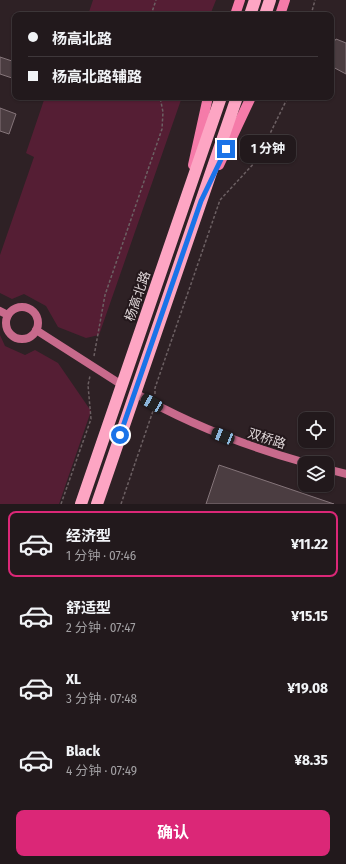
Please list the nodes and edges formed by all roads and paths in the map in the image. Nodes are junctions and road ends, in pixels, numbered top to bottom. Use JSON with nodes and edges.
{"nodes":[{"id":1,"x":156,"y":0,"type":"edge"},
{"id":2,"x":240,"y":0,"type":"edge"},
{"id":3,"x":255,"y":0,"type":"edge"},
{"id":4,"x":270,"y":0,"type":"edge"},
{"id":5,"x":285,"y":0,"type":"edge"},
{"id":6,"x":315,"y":0,"type":"edge"},
{"id":7,"x":152,"y":12,"type":"edge"},
{"id":8,"x":236,"y":12,"type":"edge"},
{"id":9,"x":251,"y":12,"type":"edge"},
{"id":10,"x":266,"y":12,"type":"edge"},
{"id":11,"x":281,"y":12,"type":"edge"},
{"id":12,"x":312,"y":12,"type":"edge"},
{"id":13,"x":161,"y":100,"type":"edge"},
{"id":14,"x":207,"y":100,"type":"edge"},
{"id":15,"x":220,"y":100,"type":"edge"},
{"id":16,"x":236,"y":100,"type":"edge"},
{"id":17,"x":250,"y":100,"type":"edge"},
{"id":18,"x":287,"y":100,"type":"edge"},
{"id":19,"x":186,"y":196,"type":"junction"},
{"id":20,"x":201,"y":201,"type":"junction"},
{"id":21,"x":4,"y":313,"type":"edge"},
{"id":22,"x":36,"y":330,"type":"junction"},
{"id":23,"x":92,"y":365,"type":"junction"},
{"id":24,"x":122,"y":385,"type":"junction"},
{"id":25,"x":135,"y":393,"type":"junction"},
{"id":26,"x":155,"y":405,"type":"junction"},
{"id":27,"x":298,"y":460,"type":"edge"},
{"id":28,"x":334,"y":471,"type":"edge"},
{"id":29,"x":346,"y":474,"type":"edge"},
{"id":30,"x":61,"y":504,"type":"edge"},
{"id":31,"x":81,"y":504,"type":"edge"},
{"id":32,"x":97,"y":504,"type":"edge"},
{"id":33,"x":121,"y":504,"type":"edge"}],
"edges":[{"from":1,"to":7,"type":"path"},
{"from":2,"to":8,"type":"main road"},
{"from":3,"to":9,"type":"highway"},
{"from":4,"to":10,"type":"highway"},
{"from":5,"to":11,"type":"main road"},
{"from":6,"to":12,"type":"path"},
{"from":13,"to":23,"type":"path"},
{"from":14,"to":19,"type":"main road"},
{"from":15,"to":19,"type":"highway","name":"杨高北路"},
{"from":16,"to":20,"type":"highway"},
{"from":17,"to":20,"type":"main road"},
{"from":18,"to":26,"type":"path"},
{"from":19,"to":24,"type":"highway","name":"杨高北路"},
{"from":20,"to":25,"type":"highway"},
{"from":21,"to":22,"type":"street"},
{"from":21,"to":22,"type":"street"},
{"from":22,"to":23,"type":"street"},
{"from":23,"to":24,"type":"street"},
{"from":23,"to":30,"type":"path"},
{"from":24,"to":31,"type":"highway","name":"杨高北路"},
{"from":25,"to":26,"type":"street","name":"双桥路"},
{"from":25,"to":32,"type":"highway"},
{"from":26,"to":27,"type":"street","name":"双桥路"},
{"from":26,"to":33,"type":"path"},
{"from":28,"to":29,"type":"street"}]}
